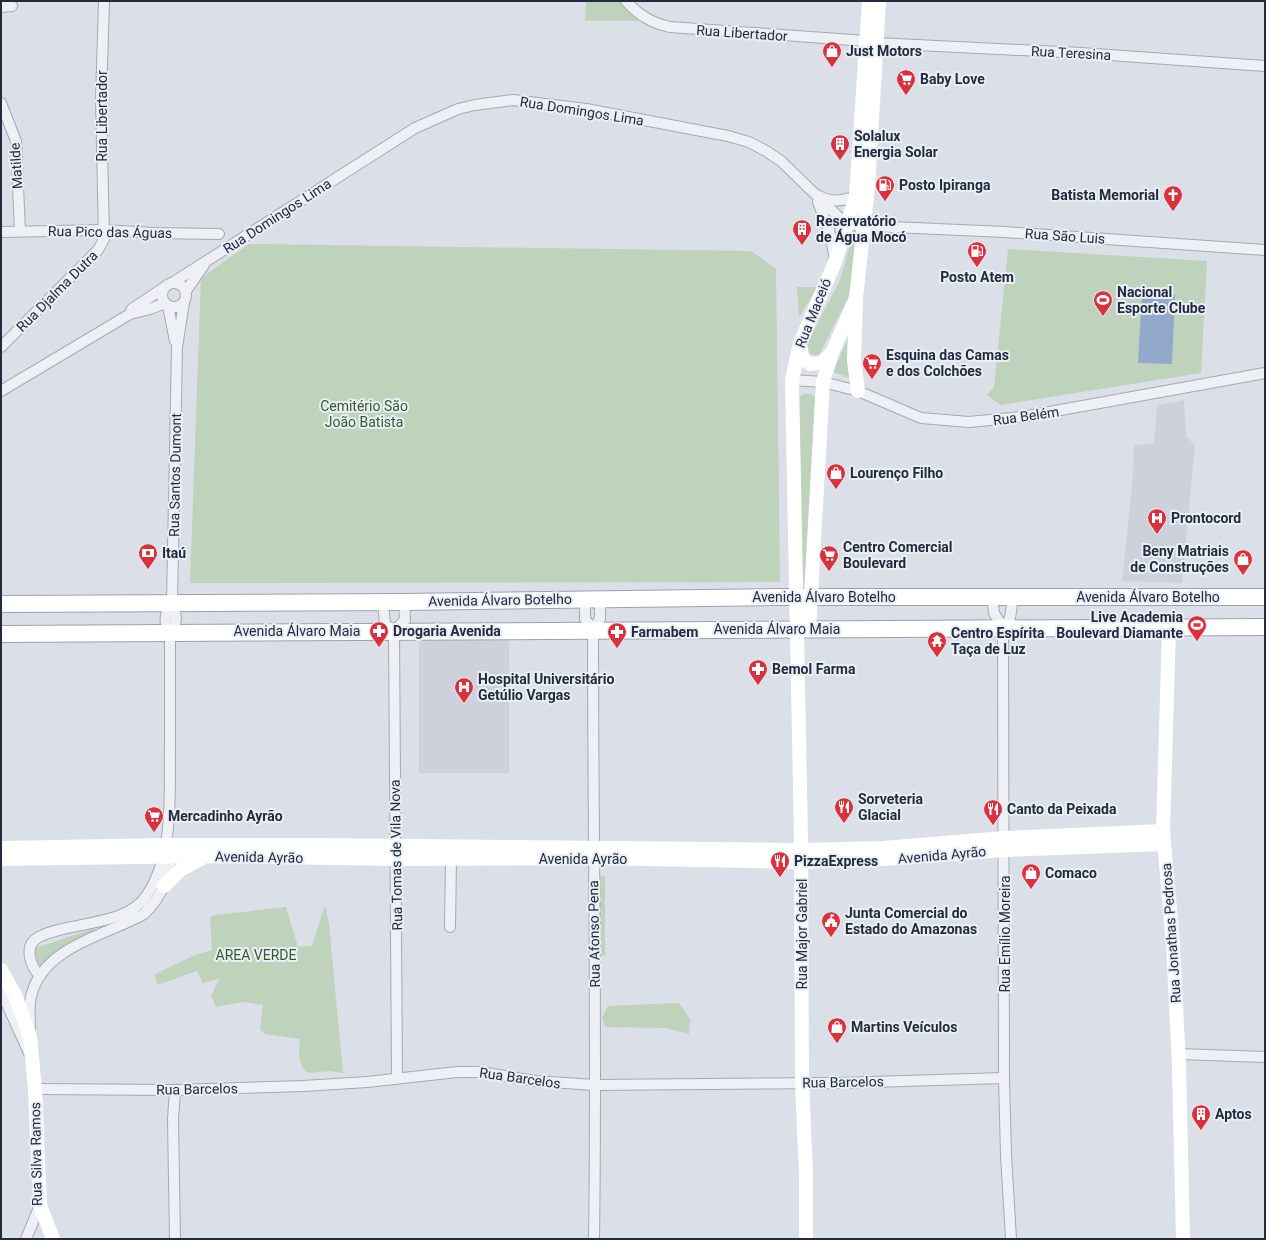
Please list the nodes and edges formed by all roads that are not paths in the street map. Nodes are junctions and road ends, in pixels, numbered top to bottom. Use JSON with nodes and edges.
{"nodes":[{"id":1,"x":104,"y":1,"type":"edge"},
{"id":2,"x":626,"y":1,"type":"edge"},
{"id":3,"x":869,"y":1,"type":"edge"},
{"id":4,"x":879,"y":1,"type":"edge"},
{"id":5,"x":12,"y":6,"type":"dead end"},
{"id":6,"x":1,"y":7,"type":"edge"},
{"id":7,"x":871,"y":42,"type":"junction"},
{"id":8,"x":1265,"y":66,"type":"edge"},
{"id":9,"x":1,"y":103,"type":"edge"},
{"id":10,"x":812,"y":192,"type":"junction"},
{"id":11,"x":856,"y":196,"type":"junction"},
{"id":12,"x":847,"y":225,"type":"junction"},
{"id":13,"x":864,"y":226,"type":"junction"},
{"id":14,"x":104,"y":230,"type":"junction"},
{"id":15,"x":1,"y":232,"type":"edge"},
{"id":16,"x":20,"y":232,"type":"junction"},
{"id":17,"x":219,"y":234,"type":"dead end"},
{"id":18,"x":1265,"y":250,"type":"edge"},
{"id":19,"x":207,"y":260,"type":"junction"},
{"id":20,"x":835,"y":262,"type":"junction"},
{"id":21,"x":168,"y":285,"type":"junction"},
{"id":22,"x":186,"y":291,"type":"junction"},
{"id":23,"x":856,"y":298,"type":"junction"},
{"id":24,"x":184,"y":303,"type":"junction"},
{"id":25,"x":167,"y":305,"type":"junction"},
{"id":26,"x":130,"y":314,"type":"junction"},
{"id":27,"x":800,"y":344,"type":"junction"},
{"id":28,"x":1,"y":347,"type":"edge"},
{"id":29,"x":177,"y":347,"type":"junction"},
{"id":30,"x":832,"y":353,"type":"junction"},
{"id":31,"x":1265,"y":373,"type":"edge"},
{"id":32,"x":792,"y":380,"type":"junction"},
{"id":33,"x":823,"y":382,"type":"junction"},
{"id":34,"x":858,"y":390,"type":"junction"},
{"id":35,"x":1,"y":391,"type":"edge"},
{"id":36,"x":803,"y":597,"type":"junction"},
{"id":37,"x":992,"y":597,"type":"junction"},
{"id":38,"x":1013,"y":597,"type":"junction"},
{"id":39,"x":1265,"y":597,"type":"edge"},
{"id":40,"x":593,"y":599,"type":"junction"},
{"id":41,"x":172,"y":602,"type":"junction"},
{"id":42,"x":383,"y":602,"type":"junction"},
{"id":43,"x":404,"y":602,"type":"junction"},
{"id":44,"x":1,"y":604,"type":"edge"},
{"id":45,"x":1265,"y":627,"type":"edge"},
{"id":46,"x":1003,"y":628,"type":"junction"},
{"id":47,"x":1169,"y":628,"type":"junction"},
{"id":48,"x":803,"y":629,"type":"junction"},
{"id":49,"x":593,"y":630,"type":"junction"},
{"id":50,"x":394,"y":631,"type":"junction"},
{"id":51,"x":170,"y":632,"type":"junction"},
{"id":52,"x":1,"y":634,"type":"edge"},
{"id":53,"x":1163,"y":837,"type":"junction"},
{"id":54,"x":1004,"y":844,"type":"junction"},
{"id":55,"x":1,"y":848,"type":"edge"},
{"id":56,"x":168,"y":851,"type":"junction"},
{"id":57,"x":396,"y":852,"type":"junction"},
{"id":58,"x":593,"y":853,"type":"junction"},
{"id":59,"x":208,"y":856,"type":"junction"},
{"id":60,"x":801,"y":856,"type":"junction"},
{"id":61,"x":451,"y":858,"type":"junction"},
{"id":62,"x":1,"y":859,"type":"edge"},
{"id":63,"x":164,"y":886,"type":"junction"},
{"id":64,"x":450,"y":927,"type":"dead end"},
{"id":65,"x":1,"y":970,"type":"edge"},
{"id":66,"x":40,"y":976,"type":"junction"},
{"id":67,"x":1,"y":991,"type":"edge"},
{"id":68,"x":30,"y":1037,"type":"junction"},
{"id":69,"x":1179,"y":1054,"type":"junction"},
{"id":70,"x":1265,"y":1057,"type":"edge"},
{"id":71,"x":34,"y":1066,"type":"junction"},
{"id":72,"x":397,"y":1078,"type":"junction"},
{"id":73,"x":1004,"y":1078,"type":"junction"},
{"id":74,"x":802,"y":1084,"type":"junction"},
{"id":75,"x":594,"y":1086,"type":"junction"},
{"id":76,"x":36,"y":1089,"type":"junction"},
{"id":77,"x":175,"y":1090,"type":"junction"},
{"id":78,"x":40,"y":1205,"type":"junction"},
{"id":79,"x":26,"y":1239,"type":"edge"},
{"id":80,"x":53,"y":1239,"type":"edge"},
{"id":81,"x":175,"y":1239,"type":"edge"},
{"id":82,"x":594,"y":1239,"type":"edge"},
{"id":83,"x":806,"y":1239,"type":"edge"},
{"id":84,"x":1011,"y":1239,"type":"edge"},
{"id":85,"x":1183,"y":1239,"type":"edge"}],
"edges":[{"from":1,"to":14,"type":"street","name":"Rua Libertador"},
{"from":2,"to":7,"type":"street","name":"Rua Libertador"},
{"from":3,"to":7,"type":"street","name":"Rua Maceió"},
{"from":4,"to":7,"type":"street","name":"Rua Maceió"},
{"from":5,"to":6,"type":"street"},
{"from":7,"to":8,"type":"street","name":"Rua Teresina"},
{"from":7,"to":11,"type":"street","name":"Rua Maceió"},
{"from":7,"to":13,"type":"street","name":"Rua Maceió"},
{"from":9,"to":16,"type":"street","name":"Matilde"},
{"from":10,"to":11,"type":"street","name":"Rua Domingos Lima"},
{"from":10,"to":12,"type":"street","name":"Rua Domingos Lima"},
{"from":10,"to":19,"type":"street","name":"Rua Domingos Lima"},
{"from":10,"to":20,"type":"street","name":"Rua Domingos Lima"},
{"from":11,"to":12,"type":"street","name":"Rua Maceió"},
{"from":12,"to":13,"type":"street"},
{"from":12,"to":20,"type":"street","name":"Rua Maceió"},
{"from":13,"to":18,"type":"street","name":"Rua São Luis"},
{"from":13,"to":23,"type":"street","name":"Rua Maceió"},
{"from":14,"to":16,"type":"street","name":"Rua Pico das Águas"},
{"from":14,"to":17,"type":"street","name":"Rua Pico das Águas"},
{"from":14,"to":28,"type":"street","name":"Rua Djalma Dutra"},
{"from":15,"to":16,"type":"street","name":"Rua Pico das Águas"},
{"from":19,"to":21,"type":"street","name":"Rua Domingos Lima"},
{"from":19,"to":22,"type":"street","name":"Rua Domingos Lima"},
{"from":20,"to":27,"type":"street","name":"Rua Maceió"},
{"from":21,"to":22,"type":"street"},
{"from":21,"to":25,"type":"street"},
{"from":21,"to":26,"type":"street","name":"Rua Domingos Lima"},
{"from":22,"to":24,"type":"street"},
{"from":23,"to":30,"type":"street","name":"Rua Maceió"},
{"from":23,"to":34,"type":"street"},
{"from":24,"to":25,"type":"street"},
{"from":24,"to":29,"type":"street","name":"Rua Santos Dumont"},
{"from":25,"to":26,"type":"street","name":"Rua Domingos Lima"},
{"from":25,"to":29,"type":"street","name":"Rua Santos Dumont"},
{"from":26,"to":35,"type":"street","name":"Rua Domingos Lima"},
{"from":27,"to":30,"type":"street"},
{"from":27,"to":32,"type":"street","name":"Rua Maceió"},
{"from":29,"to":41,"type":"street","name":"Rua Santos Dumont"},
{"from":30,"to":33,"type":"street","name":"Rua Maceió"},
{"from":31,"to":34,"type":"street","name":"Rua Belém"},
{"from":32,"to":33,"type":"street","name":"Rua Belém"},
{"from":32,"to":36,"type":"street","name":"Rua Maceió"},
{"from":33,"to":34,"type":"street","name":"Rua Belém"},
{"from":33,"to":36,"type":"street","name":"Rua Maceió"},
{"from":36,"to":37,"type":"main road","name":"Avenida Álvaro Botelho"},
{"from":36,"to":40,"type":"main road","name":"Avenida Álvaro Botelho"},
{"from":36,"to":48,"type":"street","name":"Rua Maceió"},
{"from":37,"to":38,"type":"main road","name":"Avenida Álvaro Botelho"},
{"from":37,"to":46,"type":"street","name":"Rua Emílio Moreira"},
{"from":38,"to":39,"type":"main road","name":"Avenida Álvaro Botelho"},
{"from":38,"to":46,"type":"street","name":"Rua Emílio Moreira"},
{"from":40,"to":43,"type":"main road","name":"Avenida Álvaro Botelho"},
{"from":40,"to":49,"type":"street","name":"Rua Afonso Pena"},
{"from":40,"to":49,"type":"street","name":"Rua Afonso Pena"},
{"from":41,"to":42,"type":"main road","name":"Avenida Álvaro Maia"},
{"from":41,"to":44,"type":"main road","name":"Avenida Álvaro Maia"},
{"from":41,"to":51,"type":"street","name":"Rua Santos Dumont"},
{"from":42,"to":43,"type":"main road","name":"Avenida Álvaro Botelho"},
{"from":42,"to":50,"type":"street"},
{"from":43,"to":50,"type":"street"},
{"from":45,"to":47,"type":"main road","name":"Avenida Álvaro Maia"},
{"from":46,"to":47,"type":"main road","name":"Avenida Álvaro Maia"},
{"from":46,"to":48,"type":"main road","name":"Avenida Álvaro Maia"},
{"from":46,"to":54,"type":"street","name":"Rua Emílio Moreira"},
{"from":47,"to":53,"type":"street","name":"Rua Jonathas Pedrosa"},
{"from":48,"to":49,"type":"main road","name":"Avenida Álvaro Maia"},
{"from":48,"to":60,"type":"street","name":"Rua Major Gabriel"},
{"from":49,"to":50,"type":"main road","name":"Avenida Álvaro Maia"},
{"from":49,"to":58,"type":"street","name":"Rua Afonso Pena"},
{"from":50,"to":51,"type":"main road","name":"Avenida Álvaro Maia"},
{"from":50,"to":57,"type":"street","name":"Rua Tomas de Vila Nova"},
{"from":51,"to":52,"type":"main road","name":"Avenida Álvaro Maia"},
{"from":51,"to":56,"type":"street","name":"Rua Santos Dumont"},
{"from":53,"to":54,"type":"street","name":"Avenida Ayrão"},
{"from":53,"to":69,"type":"street","name":"Rua Jonathas Pedrosa"},
{"from":54,"to":60,"type":"street","name":"Avenida Ayrão"},
{"from":54,"to":73,"type":"street","name":"Rua Emílio Moreira"},
{"from":55,"to":56,"type":"street","name":"Avenida Ayrão"},
{"from":56,"to":57,"type":"street","name":"Avenida Ayrão"},
{"from":56,"to":59,"type":"street","name":"Avenida Ayrão"},
{"from":56,"to":62,"type":"street","name":"Avenida Ayrão"},
{"from":56,"to":63,"type":"street","name":"Rua Santos Dumont"},
{"from":56,"to":66,"type":"street","name":"Rua Santos Dumont"},
{"from":57,"to":58,"type":"street","name":"Avenida Ayrão"},
{"from":57,"to":59,"type":"street","name":"Avenida Ayrão"},
{"from":57,"to":61,"type":"street","name":"Avenida Ayrão"},
{"from":57,"to":72,"type":"street","name":"Rua Tomas de Vila Nova"},
{"from":58,"to":60,"type":"street","name":"Avenida Ayrão"},
{"from":58,"to":61,"type":"street","name":"Avenida Ayrão"},
{"from":58,"to":75,"type":"street","name":"Rua Afonso Pena"},
{"from":59,"to":63,"type":"street"},
{"from":60,"to":74,"type":"street","name":"Rua Major Gabriel"},
{"from":61,"to":64,"type":"street"},
{"from":63,"to":66,"type":"street","name":"Rua Santos Dumont"},
{"from":65,"to":68,"type":"street","name":"Rua Silva Ramos"},
{"from":66,"to":68,"type":"street","name":"Rua Santos Dumont"},
{"from":67,"to":71,"type":"street","name":"Rua Silva Ramos"},
{"from":68,"to":71,"type":"street","name":"Rua Silva Ramos"},
{"from":69,"to":70,"type":"street"},
{"from":69,"to":85,"type":"street","name":"Rua Jonathas Pedrosa"},
{"from":71,"to":76,"type":"street","name":"Rua Silva Ramos"},
{"from":72,"to":75,"type":"street","name":"Rua Barcelos"},
{"from":72,"to":77,"type":"street","name":"Rua Barcelos"},
{"from":73,"to":74,"type":"street","name":"Rua Barcelos"},
{"from":73,"to":84,"type":"street","name":"Rua Emílio Moreira"},
{"from":74,"to":75,"type":"street","name":"Rua Barcelos"},
{"from":74,"to":83,"type":"street","name":"Rua Major Gabriel"},
{"from":75,"to":82,"type":"street","name":"Rua Afonso Pena"},
{"from":76,"to":77,"type":"street","name":"Rua Barcelos"},
{"from":76,"to":78,"type":"street","name":"Rua Silva Ramos"},
{"from":77,"to":81,"type":"street"},
{"from":78,"to":79,"type":"street","name":"Rua Silva Ramos"},
{"from":78,"to":80,"type":"street"}]}
